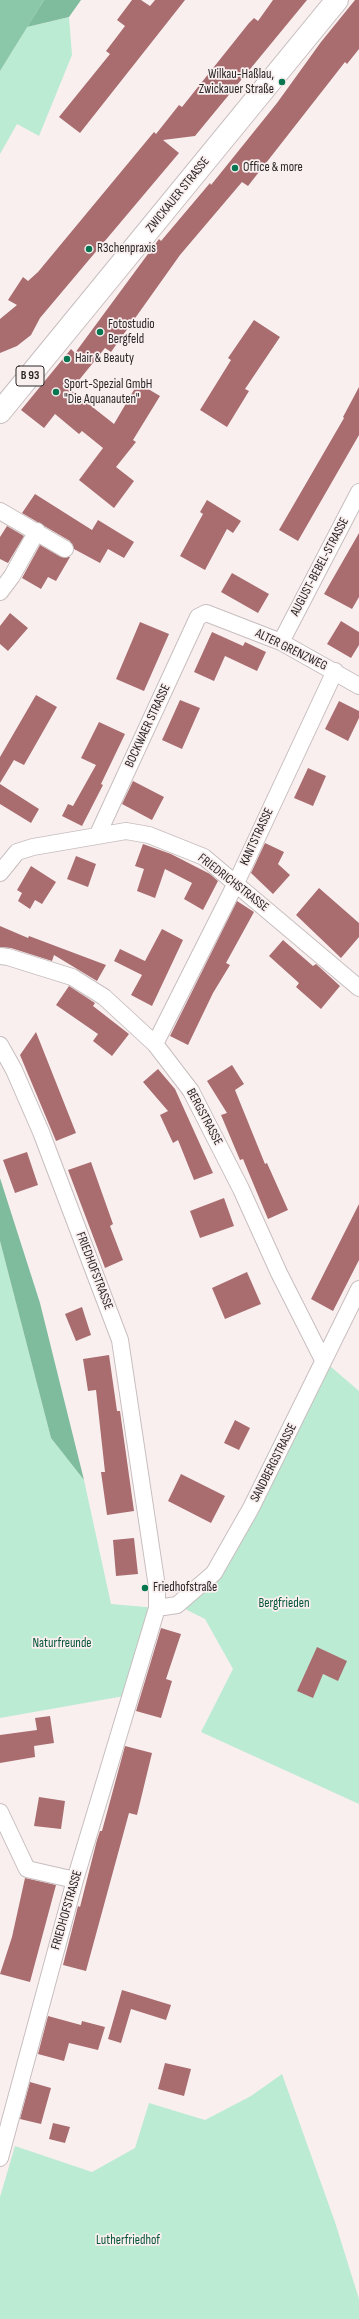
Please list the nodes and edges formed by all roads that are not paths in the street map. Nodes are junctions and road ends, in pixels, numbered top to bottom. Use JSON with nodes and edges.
{"nodes":[{"id":1,"x":337,"y":0,"type":"edge"},
{"id":2,"x":2,"y":410,"type":"edge"},
{"id":3,"x":359,"y":492,"type":"edge"},
{"id":4,"x":0,"y":511,"type":"edge"},
{"id":5,"x":38,"y":531,"type":"junction"},
{"id":6,"x":65,"y":549,"type":"dead end"},
{"id":7,"x":0,"y":592,"type":"edge"},
{"id":8,"x":198,"y":617,"type":"joint"},
{"id":9,"x":281,"y":642,"type":"junction"},
{"id":10,"x":334,"y":671,"type":"junction"},
{"id":11,"x":359,"y":686,"type":"edge"},
{"id":12,"x":98,"y":834,"type":"junction"},
{"id":13,"x":0,"y":873,"type":"edge"},
{"id":14,"x":236,"y":883,"type":"junction"},
{"id":15,"x":0,"y":956,"type":"edge"},
{"id":16,"x":359,"y":988,"type":"edge"},
{"id":17,"x":155,"y":1044,"type":"junction"},
{"id":18,"x":0,"y":1045,"type":"edge"},
{"id":19,"x":359,"y":1289,"type":"edge"},
{"id":20,"x":323,"y":1360,"type":"junction"},
{"id":21,"x":157,"y":1608,"type":"junction"},
{"id":22,"x":0,"y":1812,"type":"edge"},
{"id":23,"x":75,"y":1880,"type":"junction"},
{"id":24,"x":0,"y":2158,"type":"edge"}],
"edges":[{"from":1,"to":2,"type":"main road","name":"ZWICKAUER STRASSE","number":"B 93"},
{"from":3,"to":9,"type":"street","name":"AUGUST-BEBEL-STRASSE"},
{"from":4,"to":5,"type":"street"},
{"from":5,"to":6,"type":"street"},
{"from":5,"to":7,"type":"street"},
{"from":8,"to":9,"type":"street","name":"ALTER GRENZWEG"},
{"from":8,"to":12,"type":"street","name":"BOCKWAER STRASSE"},
{"from":9,"to":10,"type":"street","name":"ALTER GRENZWEG"},
{"from":10,"to":11,"type":"street","name":"ALTER GRENZWEG"},
{"from":10,"to":14,"type":"street","name":"KANTSTRASSE"},
{"from":12,"to":13,"type":"street","name":"FRIEDRICHSTRASSE"},
{"from":12,"to":14,"type":"street","name":"FRIEDRICHSTRASSE"},
{"from":14,"to":16,"type":"street","name":"FRIEDRICHSTRASSE"},
{"from":14,"to":17,"type":"street","name":"KANTSTRASSE"},
{"from":15,"to":17,"type":"street","name":"BERGSTRASSE"},
{"from":17,"to":20,"type":"street","name":"BERGSTRASSE"},
{"from":18,"to":21,"type":"street","name":"FRIEDHOFSTRASSE"},
{"from":19,"to":20,"type":"street","name":"SANDBERGSTRASSE"},
{"from":20,"to":21,"type":"street","name":"SANDBERGSTRASSE"},
{"from":21,"to":23,"type":"street","name":"FRIEDHOFSTRASSE"},
{"from":22,"to":23,"type":"street"},
{"from":23,"to":24,"type":"street","name":"FRIEDHOFSTRASSE"}]}
